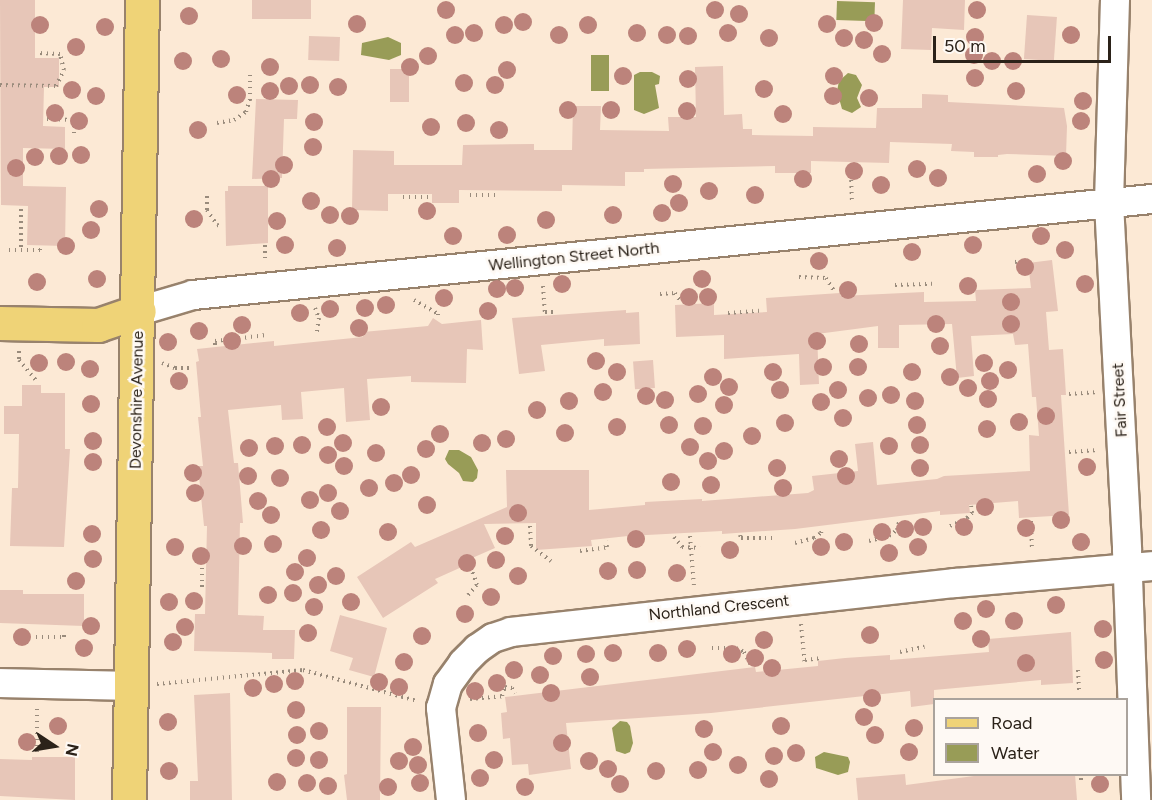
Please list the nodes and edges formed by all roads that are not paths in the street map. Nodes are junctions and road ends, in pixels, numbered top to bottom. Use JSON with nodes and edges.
{"nodes":[{"id":1,"x":142,"y":0,"type":"edge"},
{"id":2,"x":1115,"y":0,"type":"edge"},
{"id":3,"x":1152,"y":199,"type":"edge"},
{"id":4,"x":1109,"y":203,"type":"junction"},
{"id":5,"x":139,"y":311,"type":"junction"},
{"id":6,"x":10,"y":334,"type":"edge"},
{"id":7,"x":1140,"y":567,"type":"edge"},
{"id":8,"x":0,"y":683,"type":"edge"},
{"id":9,"x":131,"y":686,"type":"junction"},
{"id":10,"x":129,"y":800,"type":"edge"},
{"id":11,"x":451,"y":800,"type":"edge"},
{"id":12,"x":1136,"y":800,"type":"edge"}],
"edges":[{"from":1,"to":5,"type":"main road","name":"Devonshire Avenue"},
{"from":2,"to":4,"type":"street","name":"Fair Street"},
{"from":3,"to":4,"type":"street","name":"Wellington Street North"},
{"from":4,"to":5,"type":"street","name":"Wellington Street North"},
{"from":4,"to":7,"type":"street","name":"Fair Street"},
{"from":5,"to":6,"type":"main road","name":"Wellington Street North"},
{"from":5,"to":9,"type":"main road","name":"Devonshire Avenue"},
{"from":7,"to":11,"type":"street","name":"Northland Crescent"},
{"from":7,"to":12,"type":"street","name":"Fair Street"},
{"from":8,"to":9,"type":"street"},
{"from":9,"to":10,"type":"main road","name":"Devonshire Avenue"}]}
